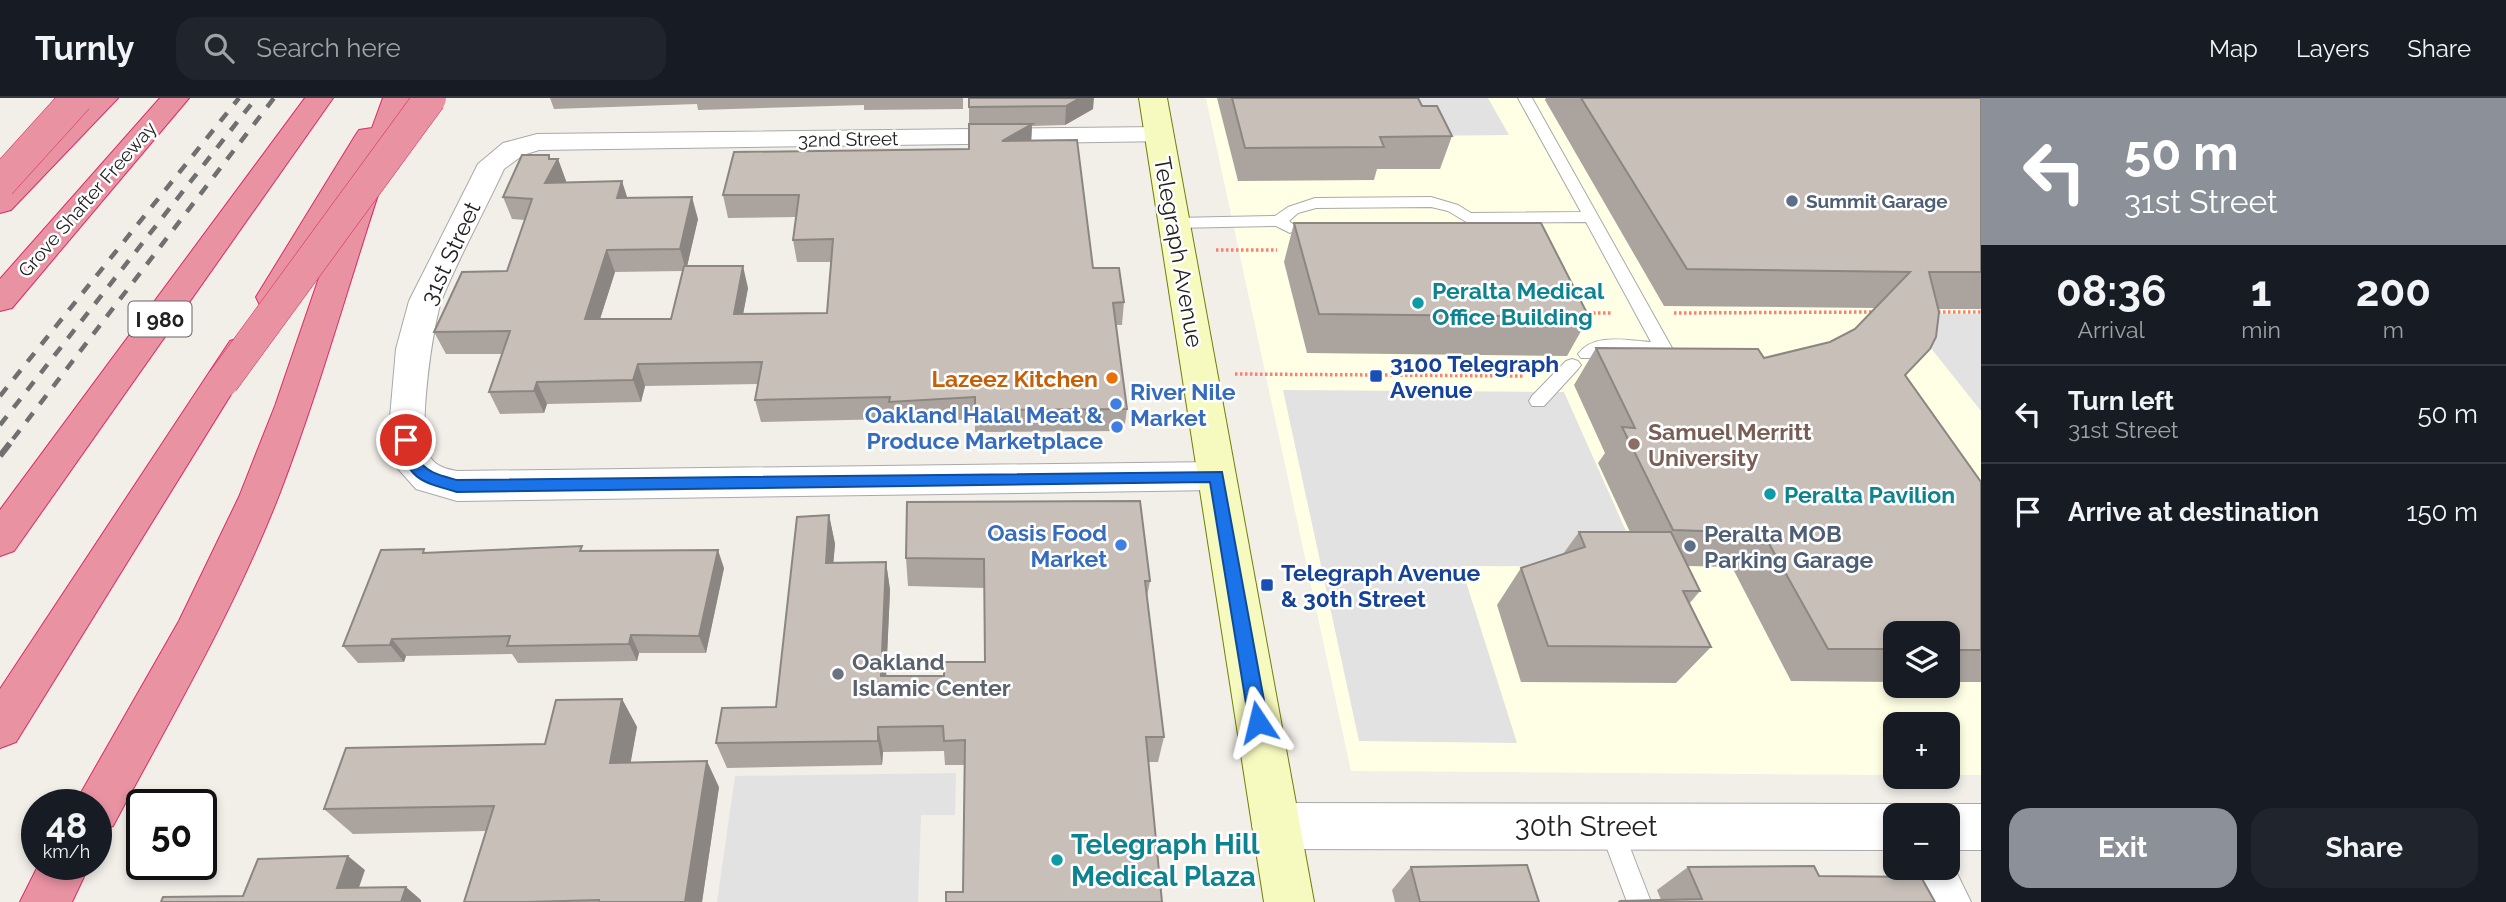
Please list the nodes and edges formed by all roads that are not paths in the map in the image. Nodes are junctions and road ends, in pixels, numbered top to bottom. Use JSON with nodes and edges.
{"nodes":[{"id":1,"x":77,"y":98,"type":"edge"},
{"id":2,"x":102,"y":98,"type":"edge"},
{"id":3,"x":175,"y":98,"type":"edge"},
{"id":4,"x":319,"y":98,"type":"edge"},
{"id":5,"x":395,"y":98,"type":"edge"},
{"id":6,"x":430,"y":98,"type":"edge"},
{"id":7,"x":1153,"y":98,"type":"edge"},
{"id":8,"x":1525,"y":98,"type":"edge"},
{"id":9,"x":1159,"y":135,"type":"junction"},
{"id":10,"x":537,"y":142,"type":"joint"},
{"id":11,"x":0,"y":171,"type":"edge"},
{"id":12,"x":0,"y":183,"type":"edge"},
{"id":13,"x":0,"y":204,"type":"edge"},
{"id":14,"x":1590,"y":217,"type":"junction"},
{"id":15,"x":1279,"y":221,"type":"junction"},
{"id":16,"x":1304,"y":233,"type":"edge"},
{"id":17,"x":1177,"y":236,"type":"junction"},
{"id":18,"x":0,"y":300,"type":"edge"},
{"id":19,"x":1587,"y":354,"type":"edge"},
{"id":20,"x":1572,"y":365,"type":"dead end"},
{"id":21,"x":223,"y":381,"type":"junction"},
{"id":22,"x":1538,"y":401,"type":"dead end"},
{"id":23,"x":1216,"y":476,"type":"junction"},
{"id":24,"x":0,"y":540,"type":"edge"},
{"id":25,"x":0,"y":728,"type":"edge"},
{"id":26,"x":108,"y":789,"type":"edge"},
{"id":27,"x":1276,"y":826,"type":"junction"},
{"id":28,"x":1611,"y":826,"type":"junction"},
{"id":29,"x":1883,"y":827,"type":"edge"},
{"id":30,"x":1960,"y":827,"type":"edge"},
{"id":31,"x":1981,"y":827,"type":"edge"},
{"id":32,"x":57,"y":880,"type":"edge"},
{"id":33,"x":1934,"y":880,"type":"edge"},
{"id":34,"x":45,"y":902,"type":"edge"},
{"id":35,"x":1289,"y":902,"type":"edge"},
{"id":36,"x":1639,"y":902,"type":"edge"},
{"id":37,"x":1946,"y":902,"type":"edge"}],
"edges":[{"from":1,"to":12,"type":"highway","bridge":true},
{"from":2,"to":11,"type":"highway"},
{"from":2,"to":13,"type":"highway"},
{"from":3,"to":18,"type":"highway","name":"Grove Shafter Freeway"},
{"from":4,"to":24,"type":"highway","number":"I 980"},
{"from":5,"to":21,"type":"highway","bridge":true},
{"from":5,"to":26,"type":"highway"},
{"from":6,"to":21,"type":"highway","bridge":true},
{"from":7,"to":9,"type":"main road","name":"Telegraph Avenue"},
{"from":8,"to":14,"type":"lane"},
{"from":9,"to":10,"type":"street","name":"32nd Street"},
{"from":9,"to":17,"type":"main road","name":"Telegraph Avenue"},
{"from":10,"to":23,"type":"street","name":"31st Street"},
{"from":14,"to":15,"type":"lane"},
{"from":14,"to":19,"type":"lane"},
{"from":15,"to":16,"type":"lane"},
{"from":15,"to":17,"type":"lane"},
{"from":17,"to":23,"type":"main road","name":"Telegraph Avenue"},
{"from":20,"to":22,"type":"lane"},
{"from":21,"to":25,"type":"highway"},
{"from":23,"to":27,"type":"main road","name":"Telegraph Avenue"},
{"from":27,"to":28,"type":"street","name":"30th Street"},
{"from":27,"to":35,"type":"main road","name":"Telegraph Avenue"},
{"from":28,"to":29,"type":"street","name":"30th Street"},
{"from":28,"to":36,"type":"lane"},
{"from":30,"to":31,"type":"street"},
{"from":32,"to":34,"type":"highway"},
{"from":33,"to":37,"type":"street"}]}
